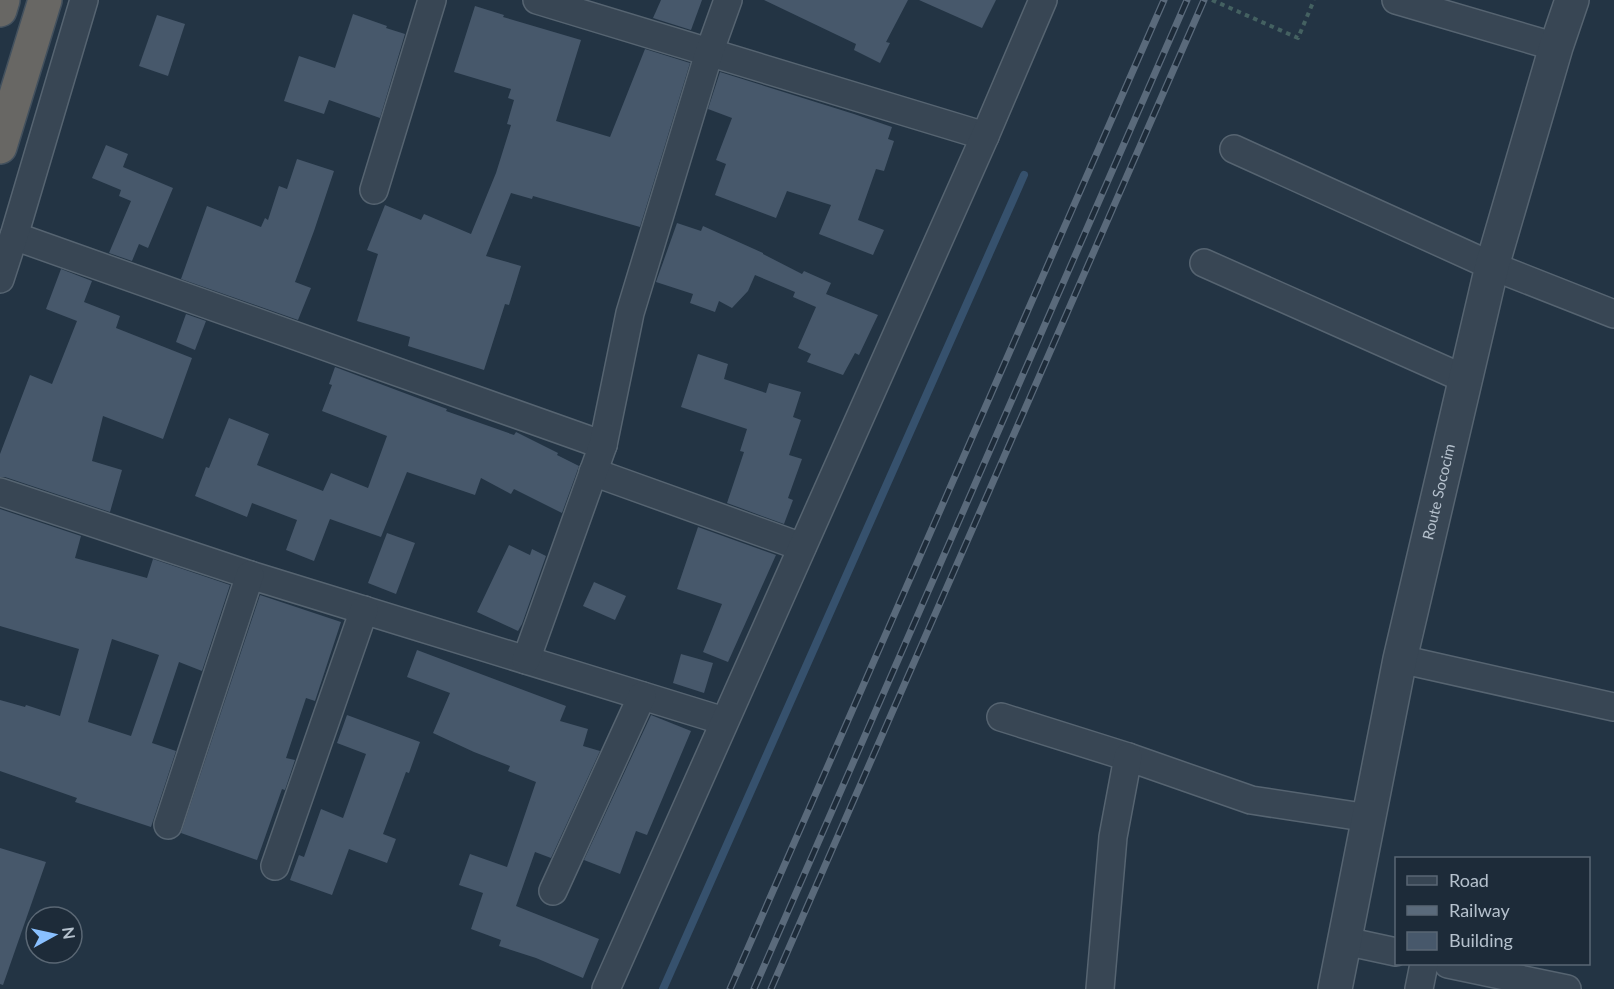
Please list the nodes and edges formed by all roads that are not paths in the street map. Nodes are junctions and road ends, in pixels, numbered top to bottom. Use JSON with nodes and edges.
{"nodes":[{"id":1,"x":3,"y":0,"type":"edge"},
{"id":2,"x":45,"y":0,"type":"edge"},
{"id":3,"x":84,"y":0,"type":"edge"},
{"id":4,"x":432,"y":0,"type":"edge"},
{"id":5,"x":537,"y":0,"type":"edge"},
{"id":6,"x":728,"y":0,"type":"edge"},
{"id":7,"x":1043,"y":0,"type":"edge"},
{"id":8,"x":1396,"y":0,"type":"edge"},
{"id":9,"x":1572,"y":0,"type":"edge"},
{"id":10,"x":0,"y":10,"type":"edge"},
{"id":11,"x":1556,"y":47,"type":"junction"},
{"id":12,"x":709,"y":53,"type":"junction"},
{"id":13,"x":986,"y":136,"type":"junction"},
{"id":14,"x":0,"y":147,"type":"edge"},
{"id":15,"x":1234,"y":149,"type":"dead end"},
{"id":16,"x":374,"y":190,"type":"dead end"},
{"id":17,"x":14,"y":236,"type":"junction"},
{"id":18,"x":1204,"y":263,"type":"dead end"},
{"id":19,"x":1492,"y":266,"type":"junction"},
{"id":20,"x":0,"y":279,"type":"edge"},
{"id":21,"x":1614,"y":314,"type":"edge"},
{"id":22,"x":1465,"y":379,"type":"junction"},
{"id":23,"x":603,"y":445,"type":"junction"},
{"id":24,"x":593,"y":472,"type":"junction"},
{"id":25,"x":0,"y":492,"type":"edge"},
{"id":26,"x":802,"y":547,"type":"junction"},
{"id":27,"x":250,"y":575,"type":"junction"},
{"id":28,"x":364,"y":610,"type":"junction"},
{"id":29,"x":1400,"y":658,"type":"junction"},
{"id":30,"x":526,"y":660,"type":"junction"},
{"id":31,"x":642,"y":696,"type":"junction"},
{"id":32,"x":1614,"y":707,"type":"edge"},
{"id":33,"x":1001,"y":717,"type":"dead end"},
{"id":34,"x":724,"y":721,"type":"junction"},
{"id":35,"x":1128,"y":757,"type":"junction"},
{"id":36,"x":1369,"y":818,"type":"junction"},
{"id":37,"x":168,"y":825,"type":"dead end"},
{"id":38,"x":275,"y":866,"type":"dead end"},
{"id":39,"x":553,"y":891,"type":"dead end"},
{"id":40,"x":1345,"y":941,"type":"junction"},
{"id":41,"x":1395,"y":952,"type":"edge"},
{"id":42,"x":1424,"y":965,"type":"edge"},
{"id":43,"x":1457,"y":965,"type":"edge"},
{"id":44,"x":606,"y":989,"type":"edge"},
{"id":45,"x":1100,"y":989,"type":"edge"},
{"id":46,"x":1335,"y":989,"type":"edge"},
{"id":47,"x":1419,"y":989,"type":"edge"},
{"id":48,"x":1567,"y":989,"type":"edge"}],
"edges":[{"from":1,"to":10,"type":"highway"},
{"from":2,"to":14,"type":"highway"},
{"from":3,"to":17,"type":"street"},
{"from":4,"to":16,"type":"street"},
{"from":5,"to":12,"type":"street"},
{"from":6,"to":12,"type":"street"},
{"from":7,"to":13,"type":"street"},
{"from":8,"to":11,"type":"street"},
{"from":9,"to":11,"type":"street","name":"Route Sococim"},
{"from":11,"to":19,"type":"street","name":"Route Sococim"},
{"from":12,"to":13,"type":"street"},
{"from":12,"to":23,"type":"street"},
{"from":13,"to":26,"type":"street"},
{"from":15,"to":19,"type":"street"},
{"from":17,"to":20,"type":"street"},
{"from":17,"to":23,"type":"street"},
{"from":18,"to":22,"type":"street"},
{"from":19,"to":21,"type":"street"},
{"from":19,"to":22,"type":"street","name":"Route Sococim"},
{"from":22,"to":29,"type":"street","name":"Route Sococim"},
{"from":23,"to":24,"type":"street"},
{"from":24,"to":26,"type":"street"},
{"from":24,"to":30,"type":"street"},
{"from":25,"to":27,"type":"street"},
{"from":26,"to":34,"type":"street"},
{"from":27,"to":28,"type":"street"},
{"from":27,"to":37,"type":"street"},
{"from":28,"to":30,"type":"street"},
{"from":28,"to":38,"type":"street"},
{"from":29,"to":32,"type":"street"},
{"from":29,"to":36,"type":"street","name":"Route Sococim"},
{"from":30,"to":31,"type":"street"},
{"from":31,"to":34,"type":"street"},
{"from":31,"to":39,"type":"street"},
{"from":33,"to":35,"type":"street"},
{"from":34,"to":44,"type":"street"},
{"from":35,"to":36,"type":"street"},
{"from":35,"to":45,"type":"street"},
{"from":36,"to":40,"type":"street","name":"Route Sococim"},
{"from":40,"to":41,"type":"street"},
{"from":40,"to":46,"type":"street","name":"Route Sococim"},
{"from":42,"to":47,"type":"street"},
{"from":43,"to":48,"type":"street"}]}
